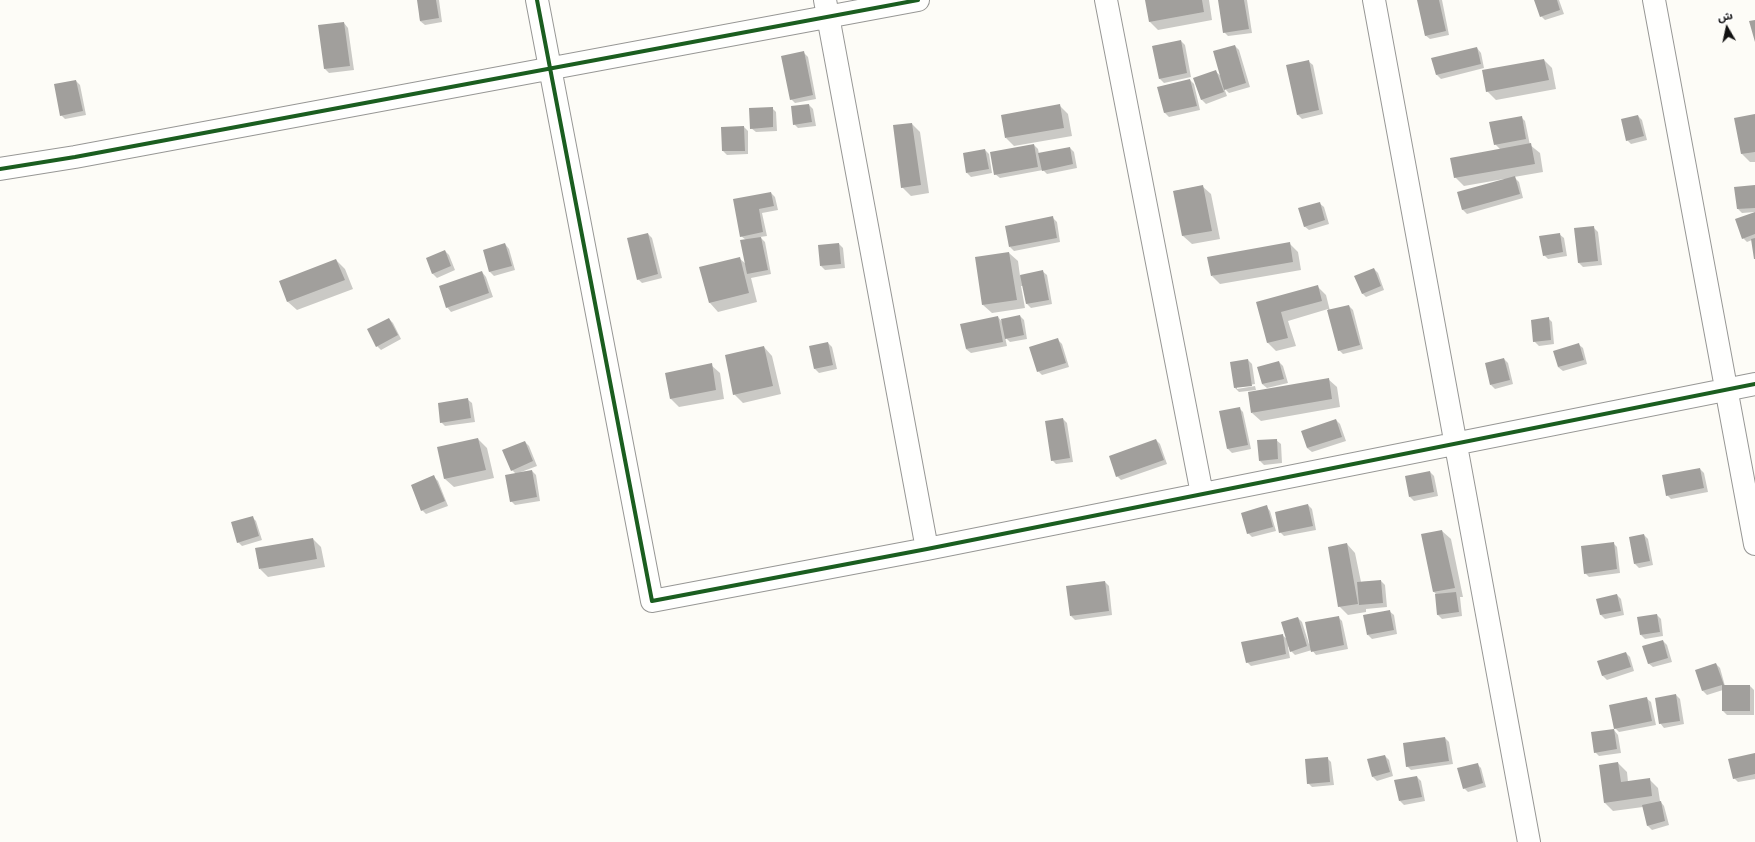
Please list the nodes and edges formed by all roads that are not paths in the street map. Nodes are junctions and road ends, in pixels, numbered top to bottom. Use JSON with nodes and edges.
{"nodes":[{"id":1,"x":538,"y":0,"type":"edge"},
{"id":2,"x":918,"y":0,"type":"edge"},
{"id":3,"x":1106,"y":0,"type":"edge"},
{"id":4,"x":1374,"y":0,"type":"edge"},
{"id":5,"x":1654,"y":0,"type":"edge"},
{"id":6,"x":826,"y":8,"type":"edge"},
{"id":7,"x":550,"y":68,"type":"junction"},
{"id":8,"x":0,"y":169,"type":"edge"},
{"id":9,"x":1755,"y":384,"type":"edge"},
{"id":10,"x":1726,"y":389,"type":"junction"},
{"id":11,"x":1455,"y":443,"type":"junction"},
{"id":12,"x":1202,"y":494,"type":"junction"},
{"id":13,"x":1755,"y":544,"type":"edge"},
{"id":14,"x":927,"y":549,"type":"junction"},
{"id":15,"x":1529,"y":842,"type":"edge"}],
"edges":[{"from":1,"to":7,"type":"street"},
{"from":2,"to":6,"type":"street"},
{"from":3,"to":12,"type":"street"},
{"from":4,"to":11,"type":"street"},
{"from":5,"to":10,"type":"street"},
{"from":6,"to":7,"type":"street"},
{"from":6,"to":14,"type":"street"},
{"from":7,"to":8,"type":"street"},
{"from":7,"to":14,"type":"street"},
{"from":9,"to":10,"type":"street"},
{"from":10,"to":11,"type":"street"},
{"from":10,"to":13,"type":"street"},
{"from":11,"to":12,"type":"street"},
{"from":11,"to":15,"type":"street"},
{"from":12,"to":14,"type":"street"}]}
